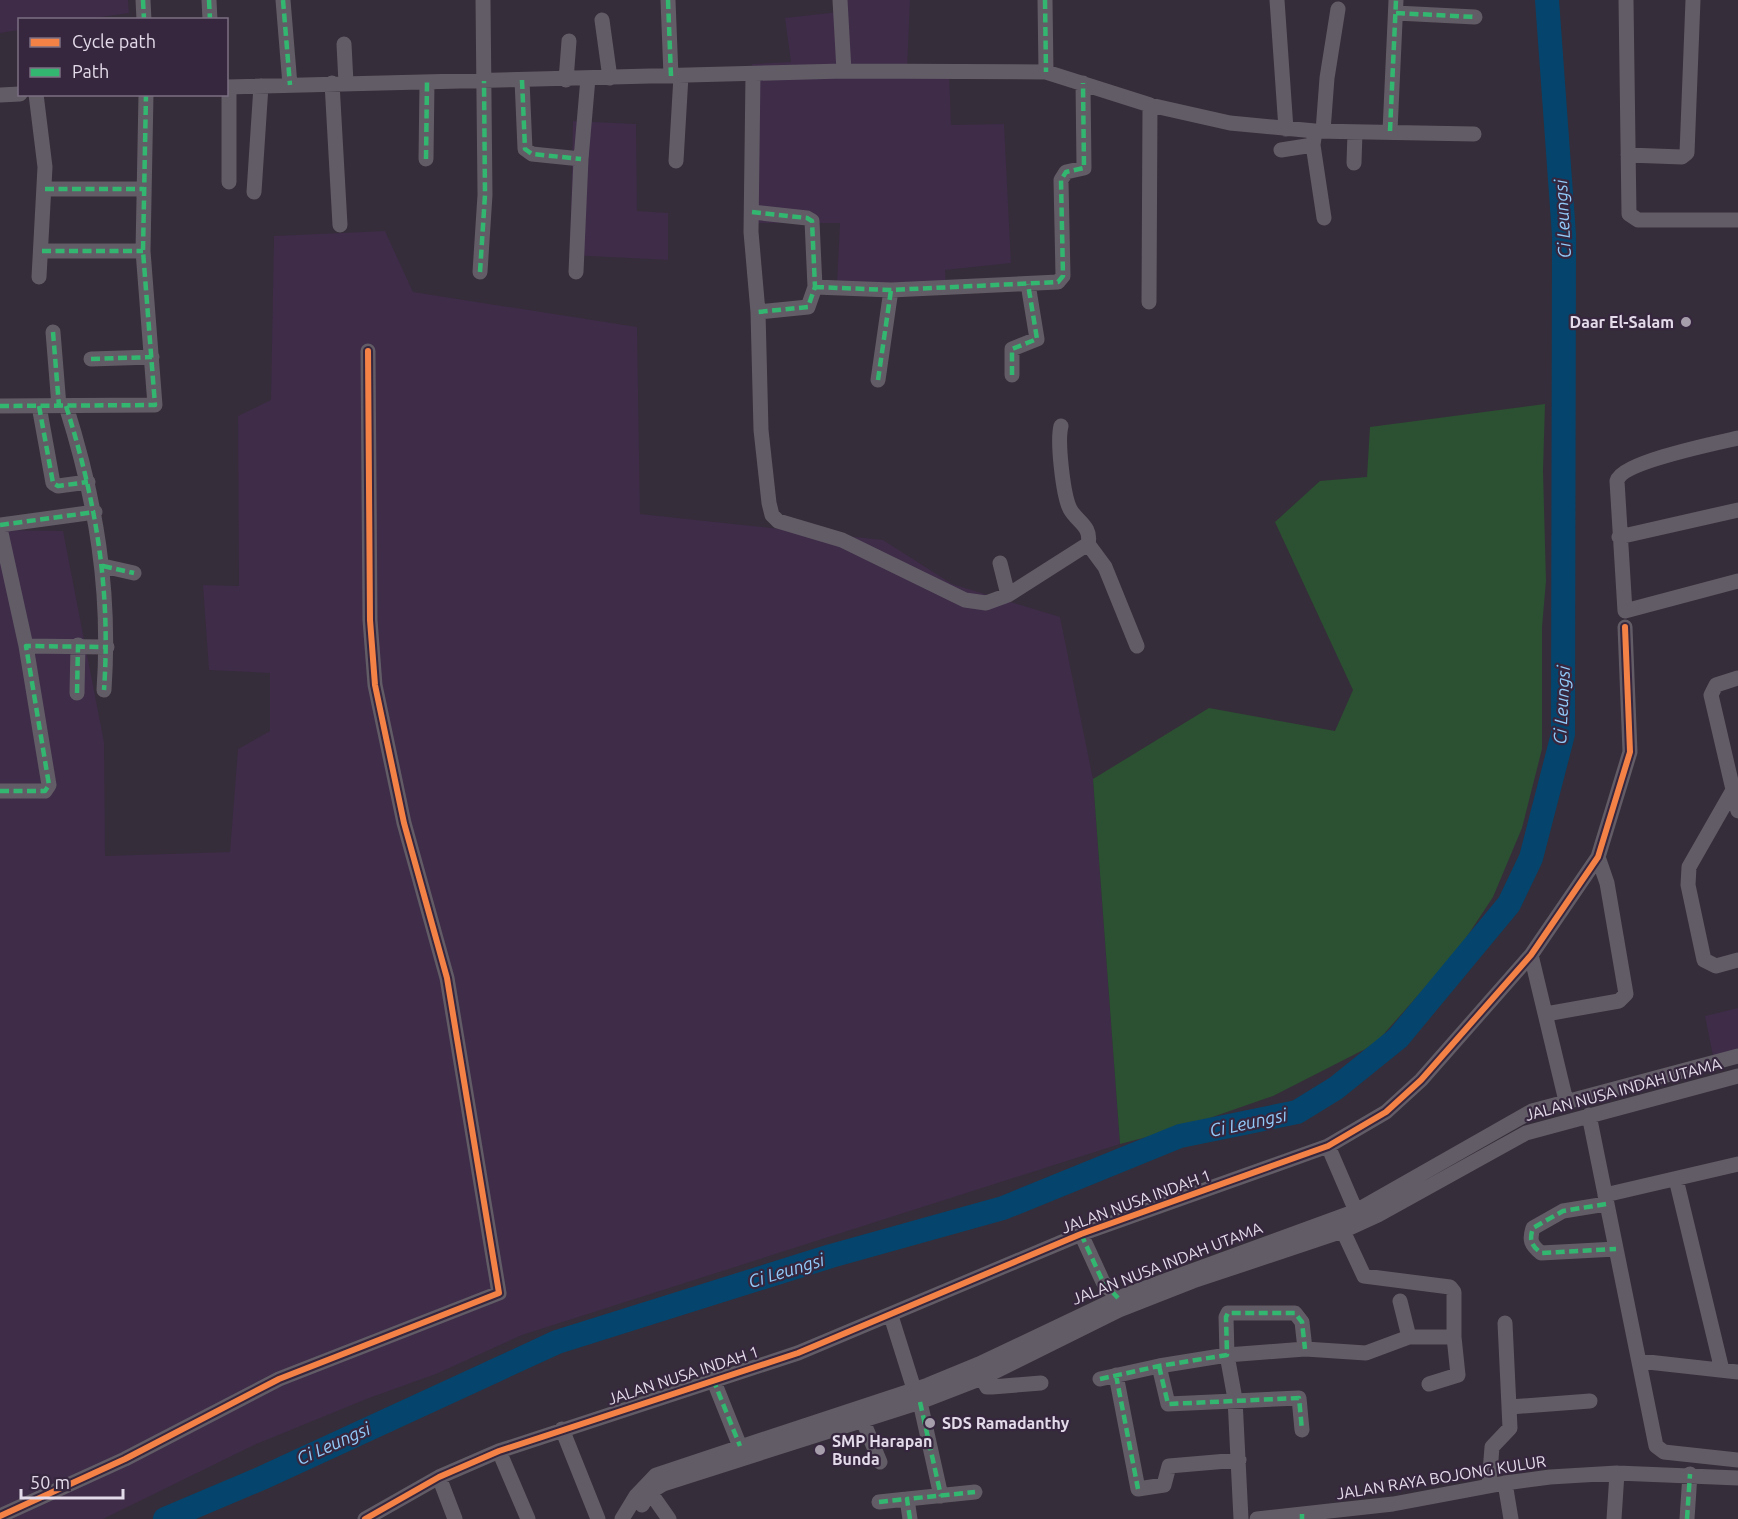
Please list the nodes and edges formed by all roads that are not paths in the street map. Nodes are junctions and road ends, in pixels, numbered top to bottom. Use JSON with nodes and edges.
{"nodes":[{"id":1,"x":143,"y":0,"type":"edge"},
{"id":2,"x":209,"y":0,"type":"edge"},
{"id":3,"x":284,"y":0,"type":"edge"},
{"id":4,"x":483,"y":0,"type":"edge"},
{"id":5,"x":659,"y":0,"type":"edge"},
{"id":6,"x":668,"y":0,"type":"edge"},
{"id":7,"x":840,"y":0,"type":"edge"},
{"id":8,"x":1045,"y":0,"type":"edge"},
{"id":9,"x":1277,"y":0,"type":"edge"},
{"id":10,"x":1626,"y":0,"type":"edge"},
{"id":11,"x":1693,"y":0,"type":"edge"},
{"id":12,"x":1396,"y":6,"type":"edge"},
{"id":13,"x":1338,"y":9,"type":"dead end"},
{"id":14,"x":1475,"y":17,"type":"dead end"},
{"id":15,"x":144,"y":18,"type":"edge"},
{"id":16,"x":210,"y":18,"type":"edge"},
{"id":17,"x":602,"y":20,"type":"dead end"},
{"id":18,"x":569,"y":41,"type":"dead end"},
{"id":19,"x":344,"y":44,"type":"dead end"},
{"id":20,"x":844,"y":71,"type":"junction"},
{"id":21,"x":1046,"y":72,"type":"junction"},
{"id":22,"x":753,"y":74,"type":"junction"},
{"id":23,"x":676,"y":76,"type":"junction"},
{"id":24,"x":588,"y":78,"type":"junction"},
{"id":25,"x":610,"y":78,"type":"junction"},
{"id":26,"x":522,"y":80,"type":"junction"},
{"id":27,"x":566,"y":80,"type":"junction"},
{"id":28,"x":484,"y":81,"type":"junction"},
{"id":29,"x":427,"y":82,"type":"junction"},
{"id":30,"x":339,"y":83,"type":"junction"},
{"id":31,"x":1083,"y":83,"type":"junction"},
{"id":32,"x":290,"y":85,"type":"junction"},
{"id":33,"x":261,"y":86,"type":"junction"},
{"id":34,"x":228,"y":87,"type":"edge"},
{"id":35,"x":18,"y":94,"type":"edge"},
{"id":36,"x":0,"y":95,"type":"edge"},
{"id":37,"x":36,"y":96,"type":"edge"},
{"id":38,"x":146,"y":96,"type":"edge"},
{"id":39,"x":1150,"y":105,"type":"junction"},
{"id":40,"x":1286,"y":129,"type":"junction"},
{"id":41,"x":1390,"y":131,"type":"junction"},
{"id":42,"x":1355,"y":132,"type":"junction"},
{"id":43,"x":1474,"y":134,"type":"dead end"},
{"id":44,"x":1317,"y":136,"type":"junction"},
{"id":45,"x":1281,"y":150,"type":"dead end"},
{"id":46,"x":1628,"y":155,"type":"junction"},
{"id":47,"x":426,"y":159,"type":"dead end"},
{"id":48,"x":581,"y":159,"type":"junction"},
{"id":49,"x":676,"y":161,"type":"dead end"},
{"id":50,"x":1354,"y":164,"type":"dead end"},
{"id":51,"x":229,"y":182,"type":"dead end"},
{"id":52,"x":45,"y":189,"type":"junction"},
{"id":53,"x":144,"y":189,"type":"junction"},
{"id":54,"x":254,"y":192,"type":"dead end"},
{"id":55,"x":752,"y":212,"type":"junction"},
{"id":56,"x":1324,"y":218,"type":"dead end"},
{"id":57,"x":1738,"y":220,"type":"edge"},
{"id":58,"x":340,"y":225,"type":"dead end"},
{"id":59,"x":42,"y":250,"type":"junction"},
{"id":60,"x":143,"y":251,"type":"junction"},
{"id":61,"x":480,"y":272,"type":"dead end"},
{"id":62,"x":576,"y":272,"type":"dead end"},
{"id":63,"x":39,"y":277,"type":"dead end"},
{"id":64,"x":1028,"y":284,"type":"junction"},
{"id":65,"x":815,"y":287,"type":"junction"},
{"id":66,"x":891,"y":290,"type":"junction"},
{"id":67,"x":1149,"y":302,"type":"dead end"},
{"id":68,"x":758,"y":312,"type":"junction"},
{"id":69,"x":53,"y":332,"type":"dead end"},
{"id":70,"x":368,"y":351,"type":"dead end"},
{"id":71,"x":152,"y":357,"type":"junction"},
{"id":72,"x":91,"y":359,"type":"dead end"},
{"id":73,"x":1012,"y":375,"type":"dead end"},
{"id":74,"x":878,"y":380,"type":"dead end"},
{"id":75,"x":0,"y":406,"type":"edge"},
{"id":76,"x":39,"y":406,"type":"junction"},
{"id":77,"x":63,"y":406,"type":"junction"},
{"id":78,"x":1061,"y":426,"type":"dead end"},
{"id":79,"x":1738,"y":438,"type":"edge"},
{"id":80,"x":88,"y":482,"type":"junction"},
{"id":81,"x":1738,"y":510,"type":"edge"},
{"id":82,"x":95,"y":512,"type":"junction"},
{"id":83,"x":0,"y":526,"type":"edge"},
{"id":84,"x":1619,"y":537,"type":"junction"},
{"id":85,"x":1088,"y":544,"type":"junction"},
{"id":86,"x":1000,"y":563,"type":"dead end"},
{"id":87,"x":103,"y":566,"type":"junction"},
{"id":88,"x":134,"y":573,"type":"dead end"},
{"id":89,"x":1738,"y":581,"type":"edge"},
{"id":90,"x":1008,"y":595,"type":"junction"},
{"id":91,"x":1625,"y":627,"type":"dead end"},
{"id":92,"x":78,"y":645,"type":"junction"},
{"id":93,"x":26,"y":646,"type":"junction"},
{"id":94,"x":1137,"y":646,"type":"dead end"},
{"id":95,"x":107,"y":647,"type":"junction"},
{"id":96,"x":1738,"y":678,"type":"edge"},
{"id":97,"x":104,"y":690,"type":"dead end"},
{"id":98,"x":77,"y":693,"type":"dead end"},
{"id":99,"x":1733,"y":790,"type":"junction"},
{"id":100,"x":0,"y":791,"type":"edge"},
{"id":101,"x":1738,"y":811,"type":"edge"},
{"id":102,"x":1598,"y":857,"type":"junction"},
{"id":103,"x":1531,"y":955,"type":"junction"},
{"id":104,"x":1738,"y":960,"type":"edge"},
{"id":105,"x":1546,"y":1014,"type":"junction"},
{"id":106,"x":1738,"y":1056,"type":"edge"},
{"id":107,"x":1738,"y":1076,"type":"edge"},
{"id":108,"x":1566,"y":1101,"type":"junction"},
{"id":109,"x":1588,"y":1115,"type":"junction"},
{"id":110,"x":1328,"y":1146,"type":"junction"},
{"id":111,"x":1738,"y":1164,"type":"edge"},
{"id":112,"x":1676,"y":1179,"type":"junction"},
{"id":113,"x":1606,"y":1199,"type":"junction"},
{"id":114,"x":1356,"y":1211,"type":"junction"},
{"id":115,"x":1343,"y":1232,"type":"junction"},
{"id":116,"x":1081,"y":1234,"type":"junction"},
{"id":117,"x":1289,"y":1242,"type":"junction"},
{"id":118,"x":1616,"y":1249,"type":"junction"},
{"id":119,"x":1118,"y":1298,"type":"junction"},
{"id":120,"x":1400,"y":1302,"type":"dead end"},
{"id":121,"x":891,"y":1316,"type":"junction"},
{"id":122,"x":1505,"y":1323,"type":"dead end"},
{"id":123,"x":1409,"y":1337,"type":"junction"},
{"id":124,"x":1454,"y":1337,"type":"junction"},
{"id":125,"x":1305,"y":1349,"type":"junction"},
{"id":126,"x":1227,"y":1355,"type":"junction"},
{"id":127,"x":1639,"y":1361,"type":"junction"},
{"id":128,"x":1159,"y":1366,"type":"junction"},
{"id":129,"x":1734,"y":1371,"type":"edge"},
{"id":130,"x":1116,"y":1375,"type":"junction"},
{"id":131,"x":982,"y":1378,"type":"junction"},
{"id":132,"x":713,"y":1379,"type":"junction"},
{"id":133,"x":1100,"y":1379,"type":"dead end"},
{"id":134,"x":1041,"y":1383,"type":"dead end"},
{"id":135,"x":1429,"y":1384,"type":"dead end"},
{"id":136,"x":917,"y":1396,"type":"junction"},
{"id":137,"x":1235,"y":1399,"type":"junction"},
{"id":138,"x":1590,"y":1401,"type":"dead end"},
{"id":139,"x":1510,"y":1407,"type":"junction"},
{"id":140,"x":863,"y":1421,"type":"junction"},
{"id":141,"x":562,"y":1429,"type":"junction"},
{"id":142,"x":1302,"y":1430,"type":"dead end"},
{"id":143,"x":499,"y":1450,"type":"junction"},
{"id":144,"x":742,"y":1452,"type":"junction"},
{"id":145,"x":1239,"y":1460,"type":"junction"},
{"id":146,"x":1738,"y":1460,"type":"edge"},
{"id":147,"x":880,"y":1462,"type":"dead end"},
{"id":148,"x":1617,"y":1473,"type":"junction"},
{"id":149,"x":1690,"y":1474,"type":"junction"},
{"id":150,"x":439,"y":1477,"type":"junction"},
{"id":151,"x":1738,"y":1478,"type":"edge"},
{"id":152,"x":1497,"y":1484,"type":"junction"},
{"id":153,"x":650,"y":1492,"type":"junction"},
{"id":154,"x":975,"y":1492,"type":"dead end"},
{"id":155,"x":941,"y":1496,"type":"junction"},
{"id":156,"x":908,"y":1499,"type":"junction"},
{"id":157,"x":879,"y":1502,"type":"dead end"},
{"id":158,"x":0,"y":1516,"type":"edge"},
{"id":159,"x":373,"y":1517,"type":"edge"},
{"id":160,"x":1302,"y":1517,"type":"edge"},
{"id":161,"x":455,"y":1519,"type":"edge"},
{"id":162,"x":528,"y":1519,"type":"edge"},
{"id":163,"x":598,"y":1519,"type":"edge"},
{"id":164,"x":622,"y":1519,"type":"edge"},
{"id":165,"x":633,"y":1519,"type":"edge"},
{"id":166,"x":669,"y":1519,"type":"edge"},
{"id":167,"x":910,"y":1519,"type":"edge"},
{"id":168,"x":1241,"y":1519,"type":"edge"},
{"id":169,"x":1257,"y":1519,"type":"edge"},
{"id":170,"x":1511,"y":1519,"type":"edge"},
{"id":171,"x":1614,"y":1519,"type":"edge"},
{"id":172,"x":1687,"y":1519,"type":"edge"}],
"edges":[{"from":1,"to":15,"type":"street"},
{"from":2,"to":16,"type":"street"},
{"from":3,"to":32,"type":"street"},
{"from":4,"to":28,"type":"street"},
{"from":5,"to":6,"type":"street"},
{"from":6,"to":23,"type":"street"},
{"from":7,"to":20,"type":"street"},
{"from":8,"to":21,"type":"street"},
{"from":9,"to":40,"type":"street"},
{"from":10,"to":46,"type":"street"},
{"from":11,"to":46,"type":"street"},
{"from":12,"to":14,"type":"street"},
{"from":12,"to":41,"type":"street"},
{"from":13,"to":44,"type":"street"},
{"from":17,"to":25,"type":"street"},
{"from":18,"to":27,"type":"street"},
{"from":19,"to":30,"type":"street"},
{"from":20,"to":21,"type":"street"},
{"from":20,"to":22,"type":"street"},
{"from":21,"to":31,"type":"street"},
{"from":22,"to":23,"type":"street"},
{"from":22,"to":55,"type":"street"},
{"from":23,"to":25,"type":"street"},
{"from":23,"to":49,"type":"street"},
{"from":24,"to":25,"type":"street"},
{"from":24,"to":27,"type":"street"},
{"from":24,"to":48,"type":"street"},
{"from":26,"to":27,"type":"street"},
{"from":26,"to":28,"type":"street"},
{"from":26,"to":48,"type":"street"},
{"from":28,"to":29,"type":"street"},
{"from":28,"to":61,"type":"street"},
{"from":29,"to":30,"type":"street"},
{"from":29,"to":47,"type":"street"},
{"from":30,"to":32,"type":"street"},
{"from":30,"to":58,"type":"street"},
{"from":31,"to":39,"type":"street"},
{"from":31,"to":64,"type":"street"},
{"from":32,"to":33,"type":"street"},
{"from":33,"to":34,"type":"street"},
{"from":33,"to":54,"type":"street"},
{"from":34,"to":51,"type":"street"},
{"from":35,"to":36,"type":"street"},
{"from":37,"to":52,"type":"street"},
{"from":38,"to":53,"type":"street"},
{"from":39,"to":40,"type":"street"},
{"from":39,"to":67,"type":"street"},
{"from":40,"to":44,"type":"street"},
{"from":41,"to":42,"type":"street"},
{"from":41,"to":43,"type":"street"},
{"from":42,"to":44,"type":"street"},
{"from":42,"to":50,"type":"street"},
{"from":44,"to":45,"type":"street"},
{"from":44,"to":56,"type":"street"},
{"from":46,"to":57,"type":"street"},
{"from":48,"to":62,"type":"street"},
{"from":52,"to":53,"type":"street"},
{"from":52,"to":59,"type":"street"},
{"from":53,"to":60,"type":"street"},
{"from":55,"to":65,"type":"street"},
{"from":55,"to":68,"type":"street"},
{"from":59,"to":60,"type":"street"},
{"from":59,"to":63,"type":"street"},
{"from":60,"to":71,"type":"street"},
{"from":64,"to":66,"type":"street"},
{"from":64,"to":73,"type":"street"},
{"from":65,"to":66,"type":"street"},
{"from":65,"to":68,"type":"street"},
{"from":66,"to":74,"type":"street"},
{"from":68,"to":90,"type":"street"},
{"from":69,"to":77,"type":"street"},
{"from":70,"to":158,"type":"street"},
{"from":71,"to":72,"type":"street"},
{"from":71,"to":77,"type":"street"},
{"from":75,"to":76,"type":"street"},
{"from":76,"to":77,"type":"street"},
{"from":76,"to":80,"type":"street"},
{"from":77,"to":80,"type":"street"},
{"from":78,"to":85,"type":"street"},
{"from":79,"to":84,"type":"street"},
{"from":80,"to":82,"type":"street"},
{"from":81,"to":84,"type":"street"},
{"from":82,"to":83,"type":"street"},
{"from":82,"to":87,"type":"street"},
{"from":83,"to":93,"type":"street"},
{"from":84,"to":89,"type":"street"},
{"from":85,"to":90,"type":"street"},
{"from":85,"to":94,"type":"street"},
{"from":86,"to":90,"type":"street"},
{"from":87,"to":88,"type":"street"},
{"from":87,"to":95,"type":"street"},
{"from":91,"to":102,"type":"street","name":"JALAN NUSA INDAH 1"},
{"from":92,"to":93,"type":"street"},
{"from":92,"to":95,"type":"street"},
{"from":92,"to":98,"type":"street"},
{"from":93,"to":100,"type":"street"},
{"from":95,"to":97,"type":"street"},
{"from":96,"to":99,"type":"street"},
{"from":99,"to":101,"type":"street"},
{"from":99,"to":104,"type":"street"},
{"from":102,"to":103,"type":"street","name":"JALAN NUSA INDAH 1"},
{"from":102,"to":105,"type":"street"},
{"from":103,"to":105,"type":"street"},
{"from":103,"to":110,"type":"street","name":"JALAN NUSA INDAH 1"},
{"from":105,"to":108,"type":"street"},
{"from":106,"to":108,"type":"street","name":"JALAN NUSA INDAH UTAMA"},
{"from":107,"to":109,"type":"street","name":"JALAN NUSA INDAH UTAMA"},
{"from":108,"to":114,"type":"street","name":"JALAN NUSA INDAH UTAMA"},
{"from":109,"to":113,"type":"street"},
{"from":109,"to":115,"type":"street","name":"JALAN NUSA INDAH UTAMA"},
{"from":110,"to":114,"type":"street"},
{"from":110,"to":116,"type":"street","name":"JALAN NUSA INDAH 1"},
{"from":111,"to":112,"type":"street"},
{"from":112,"to":113,"type":"street"},
{"from":112,"to":129,"type":"street"},
{"from":113,"to":118,"type":"street"},
{"from":113,"to":118,"type":"street"},
{"from":114,"to":117,"type":"street","name":"JALAN NUSA INDAH UTAMA"},
{"from":115,"to":117,"type":"street","name":"JALAN NUSA INDAH UTAMA"},
{"from":115,"to":124,"type":"street"},
{"from":116,"to":119,"type":"street"},
{"from":116,"to":121,"type":"street","name":"JALAN NUSA INDAH 1"},
{"from":117,"to":119,"type":"street","name":"JALAN NUSA INDAH UTAMA"},
{"from":117,"to":131,"type":"street","name":"JALAN NUSA INDAH UTAMA"},
{"from":118,"to":127,"type":"street"},
{"from":119,"to":136,"type":"street","name":"JALAN NUSA INDAH UTAMA"},
{"from":120,"to":123,"type":"street"},
{"from":121,"to":132,"type":"street","name":"JALAN NUSA INDAH 1"},
{"from":121,"to":136,"type":"street"},
{"from":122,"to":139,"type":"street"},
{"from":123,"to":124,"type":"street"},
{"from":123,"to":125,"type":"street"},
{"from":124,"to":135,"type":"street"},
{"from":125,"to":126,"type":"street"},
{"from":125,"to":126,"type":"street"},
{"from":126,"to":128,"type":"street"},
{"from":126,"to":137,"type":"street"},
{"from":127,"to":129,"type":"street"},
{"from":127,"to":146,"type":"street"},
{"from":128,"to":130,"type":"street"},
{"from":128,"to":137,"type":"street"},
{"from":130,"to":133,"type":"street"},
{"from":130,"to":145,"type":"street"},
{"from":131,"to":134,"type":"street"},
{"from":131,"to":136,"type":"street","name":"JALAN NUSA INDAH UTAMA"},
{"from":132,"to":141,"type":"street","name":"JALAN NUSA INDAH 1"},
{"from":132,"to":144,"type":"street"},
{"from":136,"to":140,"type":"street","name":"JALAN NUSA INDAH UTAMA"},
{"from":136,"to":144,"type":"street","name":"JALAN NUSA INDAH UTAMA"},
{"from":136,"to":155,"type":"street"},
{"from":137,"to":142,"type":"street"},
{"from":137,"to":145,"type":"street"},
{"from":138,"to":139,"type":"street"},
{"from":139,"to":152,"type":"street"},
{"from":140,"to":144,"type":"street","name":"JALAN NUSA INDAH UTAMA"},
{"from":140,"to":147,"type":"street"},
{"from":141,"to":143,"type":"street","name":"JALAN NUSA INDAH 1"},
{"from":141,"to":163,"type":"street"},
{"from":143,"to":150,"type":"street","name":"JALAN NUSA INDAH 1"},
{"from":143,"to":162,"type":"street"},
{"from":144,"to":153,"type":"street","name":"JALAN NUSA INDAH UTAMA"},
{"from":144,"to":164,"type":"street","name":"JALAN NUSA INDAH UTAMA"},
{"from":145,"to":168,"type":"street"},
{"from":148,"to":149,"type":"street","name":"JALAN RAYA BOJONG KULUR"},
{"from":148,"to":152,"type":"street","name":"JALAN RAYA BOJONG KULUR"},
{"from":148,"to":171,"type":"street"},
{"from":149,"to":151,"type":"street","name":"JALAN RAYA BOJONG KULUR"},
{"from":149,"to":172,"type":"street"},
{"from":150,"to":159,"type":"street","name":"JALAN NUSA INDAH 1"},
{"from":150,"to":161,"type":"street"},
{"from":152,"to":160,"type":"street","name":"JALAN RAYA BOJONG KULUR"},
{"from":152,"to":170,"type":"street"},
{"from":153,"to":165,"type":"street"},
{"from":153,"to":166,"type":"street"},
{"from":154,"to":155,"type":"street"},
{"from":155,"to":156,"type":"street"},
{"from":156,"to":157,"type":"street"},
{"from":156,"to":167,"type":"street"},
{"from":160,"to":169,"type":"street","name":"JALAN RAYA BOJONG KULUR"}]}
